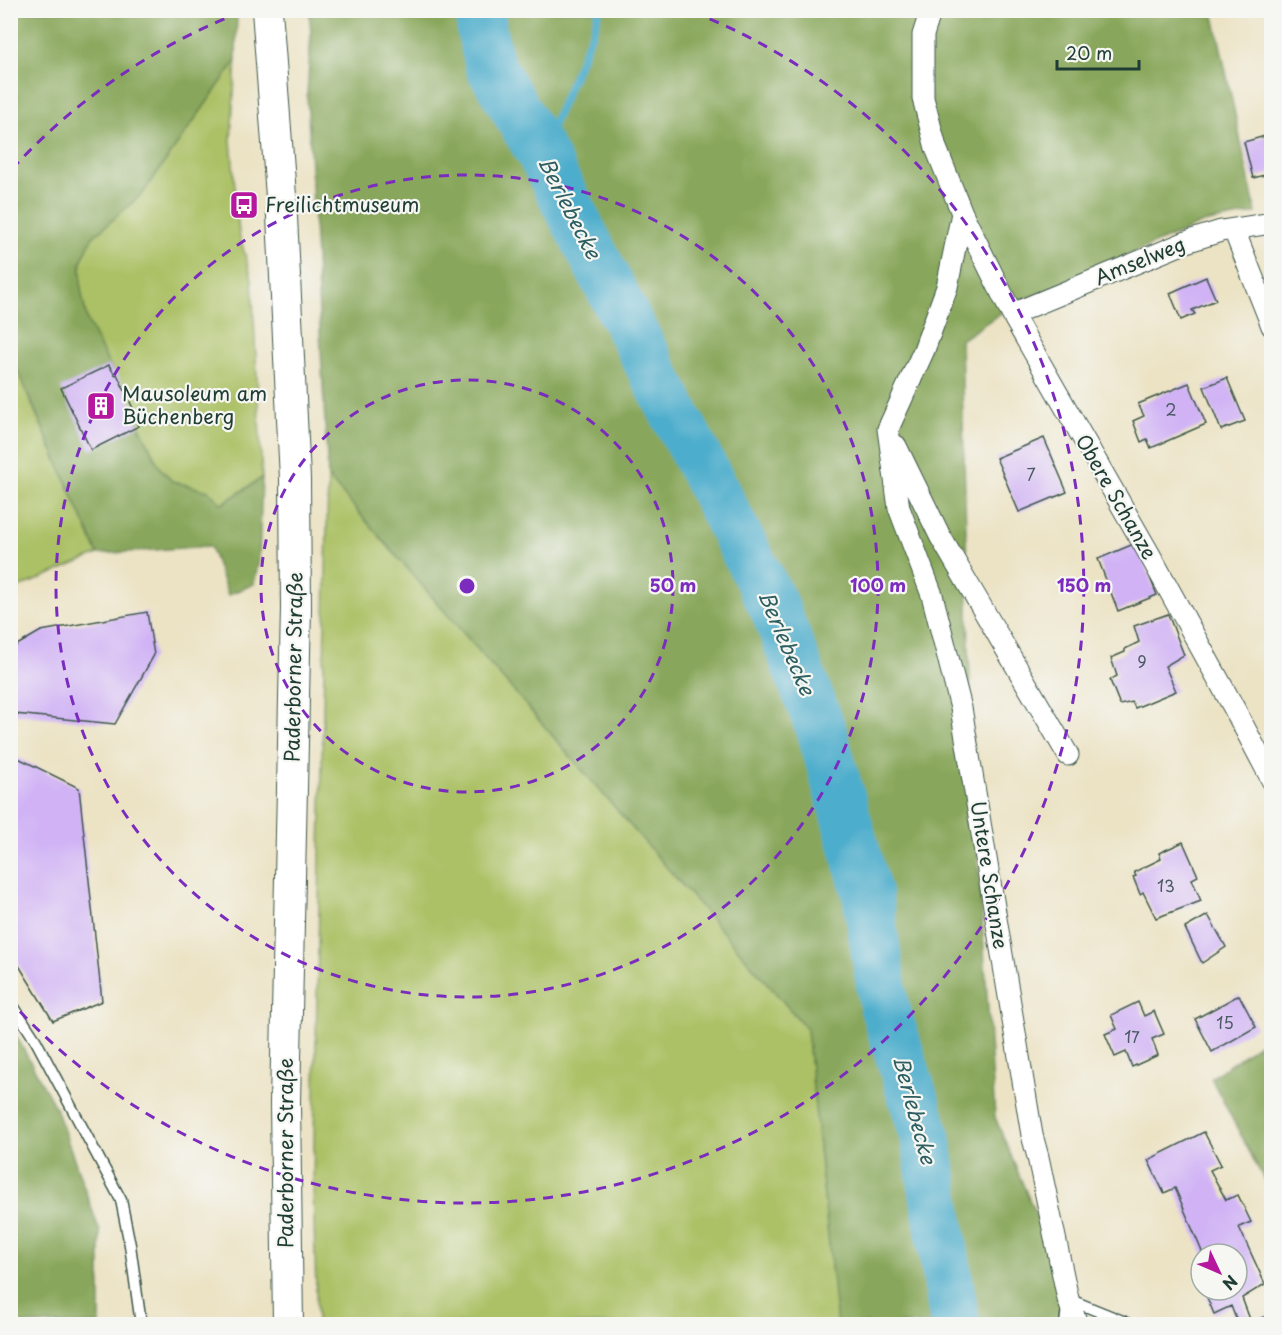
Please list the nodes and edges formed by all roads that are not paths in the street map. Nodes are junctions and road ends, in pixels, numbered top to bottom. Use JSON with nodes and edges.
{"nodes":[{"id":1,"x":267,"y":10,"type":"edge"},
{"id":2,"x":931,"y":10,"type":"edge"},
{"id":3,"x":962,"y":213,"type":"junction"},
{"id":4,"x":1272,"y":223,"type":"edge"},
{"id":5,"x":1234,"y":230,"type":"junction"},
{"id":6,"x":1012,"y":314,"type":"junction"},
{"id":7,"x":1272,"y":326,"type":"edge"},
{"id":8,"x":888,"y":429,"type":"junction"},
{"id":9,"x":1068,"y":755,"type":"dead end"},
{"id":10,"x":1272,"y":780,"type":"edge"},
{"id":11,"x":10,"y":1000,"type":"edge"},
{"id":12,"x":1068,"y":1299,"type":"junction"},
{"id":13,"x":141,"y":1324,"type":"edge"},
{"id":14,"x":288,"y":1324,"type":"edge"},
{"id":15,"x":1065,"y":1324,"type":"edge"},
{"id":16,"x":1077,"y":1324,"type":"edge"},
{"id":17,"x":1130,"y":1324,"type":"edge"}],
"edges":[{"from":1,"to":14,"type":"main road","name":"Paderborner Straße"},
{"from":2,"to":3,"type":"street"},
{"from":3,"to":6,"type":"street","name":"Obere Schanze"},
{"from":3,"to":8,"type":"street"},
{"from":4,"to":5,"type":"street","name":"Amselweg"},
{"from":5,"to":6,"type":"street","name":"Amselweg"},
{"from":5,"to":7,"type":"street"},
{"from":6,"to":10,"type":"street","name":"Obere Schanze"},
{"from":8,"to":9,"type":"street"},
{"from":8,"to":12,"type":"street","name":"Untere Schanze"},
{"from":11,"to":13,"type":"lane"},
{"from":12,"to":15,"type":"lane"},
{"from":12,"to":16,"type":"street","name":"Untere Schanze"},
{"from":12,"to":17,"type":"lane"}]}
